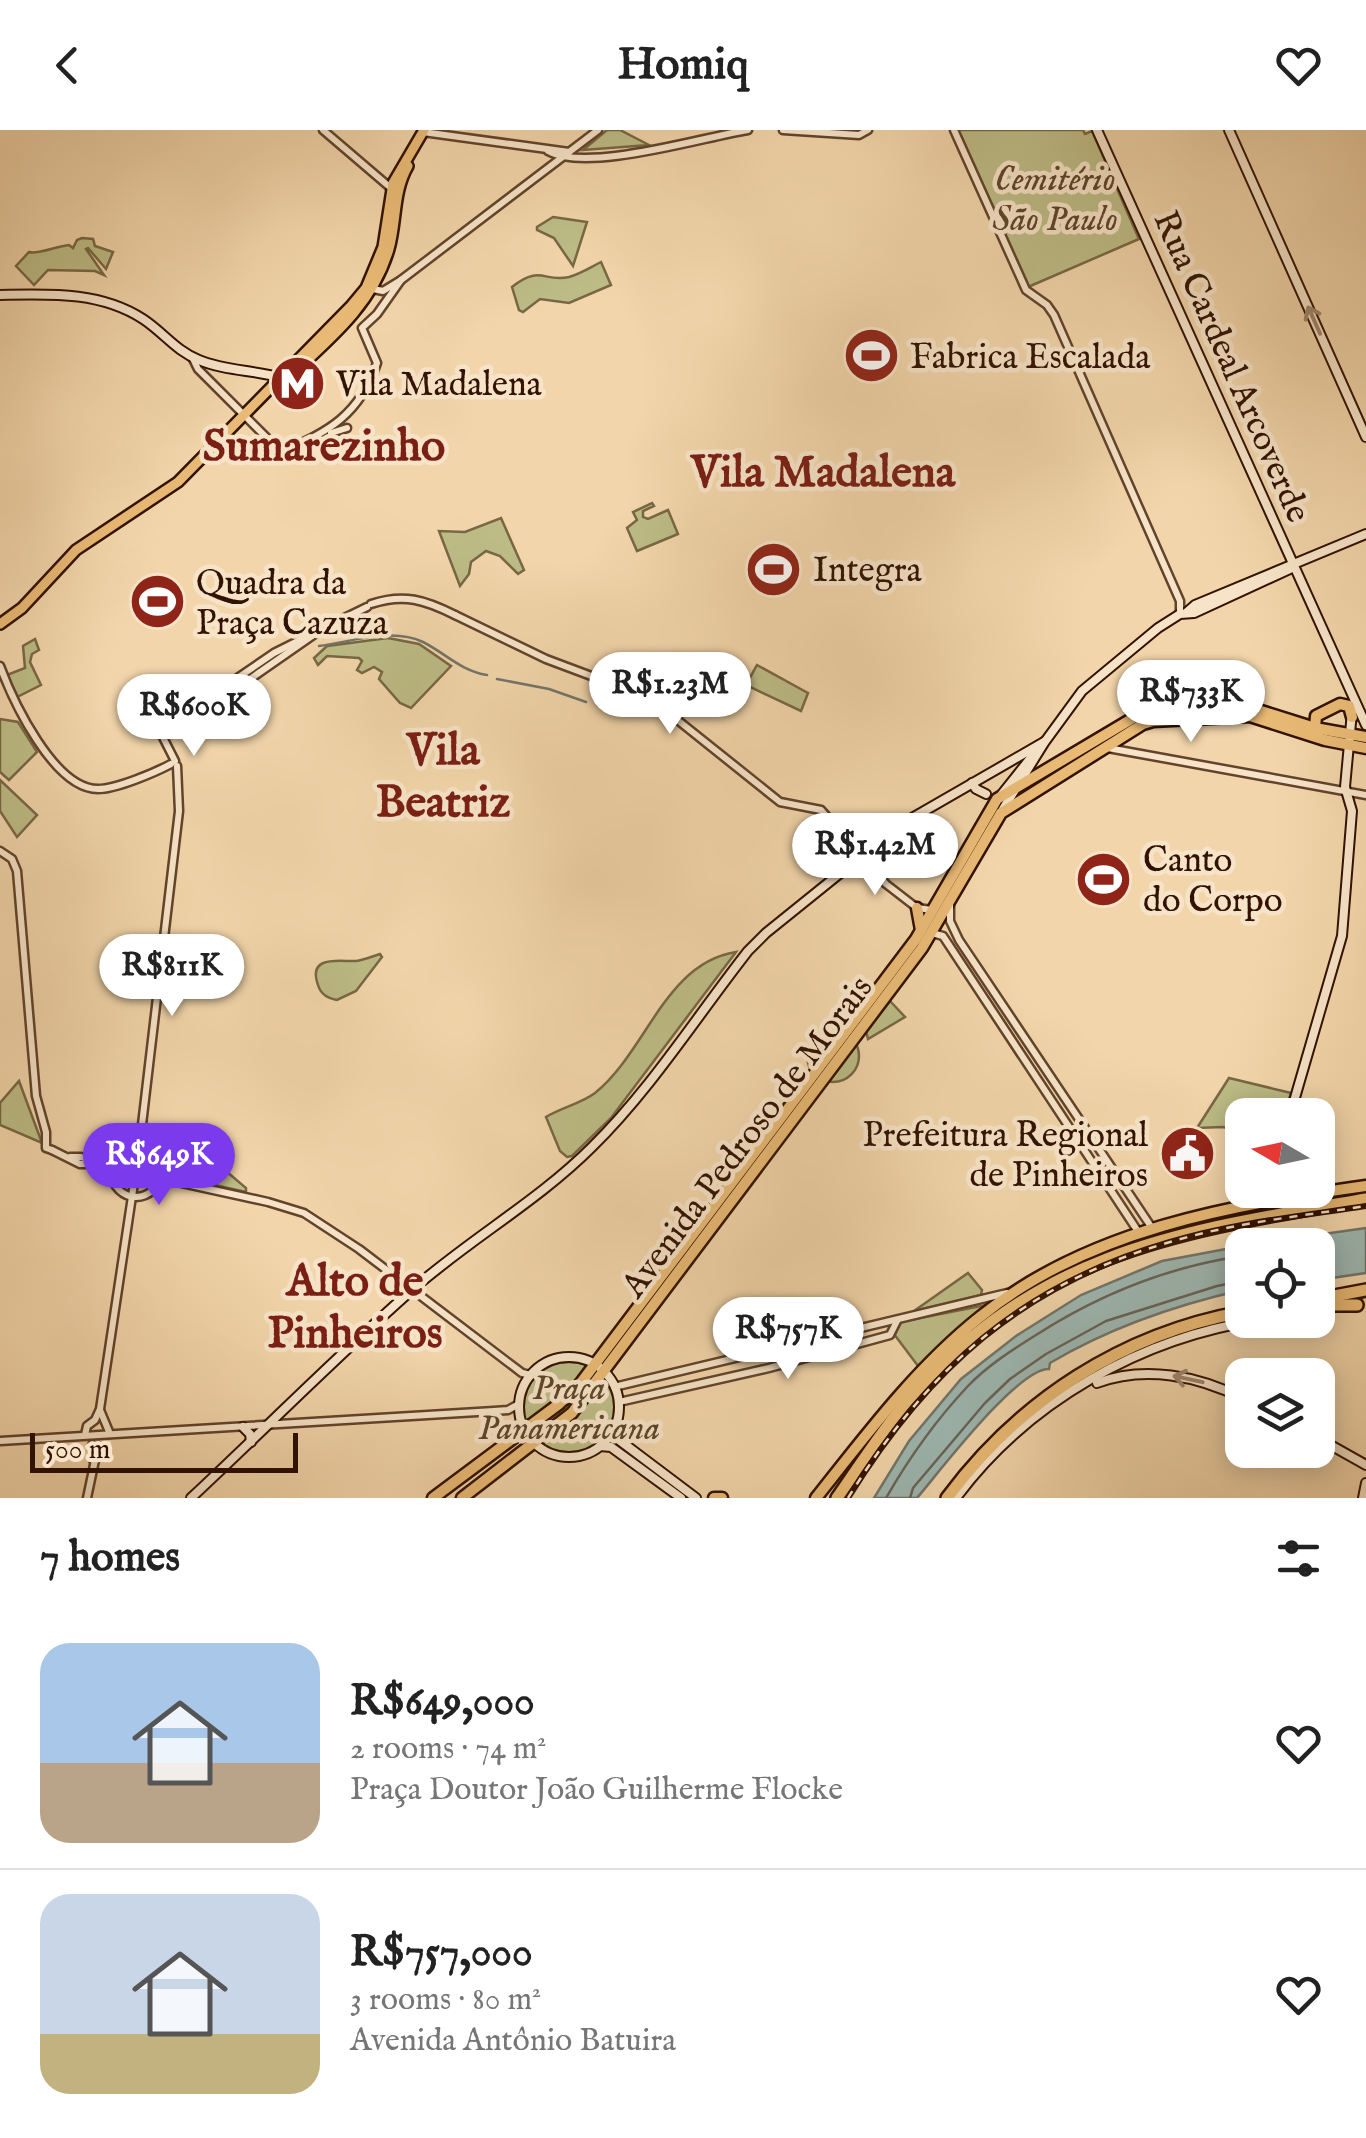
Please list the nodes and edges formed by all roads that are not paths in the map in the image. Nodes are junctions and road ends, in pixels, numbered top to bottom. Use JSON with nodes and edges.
{"nodes":[{"id":1,"x":322,"y":130,"type":"edge"},
{"id":2,"x":598,"y":130,"type":"edge"},
{"id":3,"x":748,"y":130,"type":"edge"},
{"id":4,"x":783,"y":130,"type":"edge"},
{"id":5,"x":868,"y":130,"type":"edge"},
{"id":6,"x":954,"y":130,"type":"edge"},
{"id":7,"x":1097,"y":130,"type":"edge"},
{"id":8,"x":1229,"y":130,"type":"edge"},
{"id":9,"x":426,"y":131,"type":"edge"},
{"id":10,"x":578,"y":144,"type":"junction"},
{"id":11,"x":566,"y":154,"type":"junction"},
{"id":12,"x":585,"y":155,"type":"junction"},
{"id":13,"x":394,"y":190,"type":"junction"},
{"id":14,"x":995,"y":230,"type":"dead end"},
{"id":15,"x":1005,"y":242,"type":"junction"},
{"id":16,"x":401,"y":280,"type":"junction"},
{"id":17,"x":369,"y":290,"type":"junction"},
{"id":18,"x":0,"y":297,"type":"edge"},
{"id":19,"x":387,"y":298,"type":"junction"},
{"id":20,"x":204,"y":368,"type":"junction"},
{"id":21,"x":261,"y":376,"type":"junction"},
{"id":22,"x":280,"y":380,"type":"junction"},
{"id":23,"x":364,"y":387,"type":"junction"},
{"id":24,"x":270,"y":390,"type":"junction"},
{"id":25,"x":220,"y":391,"type":"junction"},
{"id":26,"x":215,"y":404,"type":"dead end"},
{"id":27,"x":245,"y":413,"type":"junction"},
{"id":28,"x":346,"y":414,"type":"junction"},
{"id":29,"x":320,"y":435,"type":"junction"},
{"id":30,"x":1366,"y":437,"type":"edge"},
{"id":31,"x":282,"y":448,"type":"junction"},
{"id":32,"x":272,"y":456,"type":"dead end"},
{"id":33,"x":1366,"y":534,"type":"edge"},
{"id":34,"x":1293,"y":565,"type":"junction"},
{"id":35,"x":1183,"y":613,"type":"junction"},
{"id":36,"x":0,"y":624,"type":"edge"},
{"id":37,"x":0,"y":666,"type":"edge"},
{"id":38,"x":1353,"y":697,"type":"junction"},
{"id":39,"x":158,"y":698,"type":"junction"},
{"id":40,"x":1218,"y":707,"type":"junction"},
{"id":41,"x":1352,"y":717,"type":"junction"},
{"id":42,"x":154,"y":718,"type":"junction"},
{"id":43,"x":1167,"y":719,"type":"junction"},
{"id":44,"x":1366,"y":725,"type":"edge"},
{"id":45,"x":1316,"y":728,"type":"junction"},
{"id":46,"x":1122,"y":737,"type":"junction"},
{"id":47,"x":1366,"y":738,"type":"edge"},
{"id":48,"x":1349,"y":740,"type":"junction"},
{"id":49,"x":1092,"y":742,"type":"junction"},
{"id":50,"x":1044,"y":743,"type":"junction"},
{"id":51,"x":1106,"y":748,"type":"junction"},
{"id":52,"x":1366,"y":748,"type":"edge"},
{"id":53,"x":1124,"y":751,"type":"junction"},
{"id":54,"x":172,"y":765,"type":"junction"},
{"id":55,"x":1034,"y":771,"type":"junction"},
{"id":56,"x":972,"y":783,"type":"junction"},
{"id":57,"x":1014,"y":789,"type":"junction"},
{"id":58,"x":1346,"y":792,"type":"junction"},
{"id":59,"x":986,"y":794,"type":"dead end"},
{"id":60,"x":1366,"y":795,"type":"edge"},
{"id":61,"x":1000,"y":796,"type":"junction"},
{"id":62,"x":1001,"y":813,"type":"junction"},
{"id":63,"x":0,"y":851,"type":"edge"},
{"id":64,"x":860,"y":858,"type":"junction"},
{"id":65,"x":952,"y":895,"type":"junction"},
{"id":66,"x":917,"y":908,"type":"junction"},
{"id":67,"x":938,"y":909,"type":"junction"},
{"id":68,"x":929,"y":931,"type":"junction"},
{"id":69,"x":958,"y":940,"type":"junction"},
{"id":70,"x":908,"y":949,"type":"junction"},
{"id":71,"x":890,"y":990,"type":"junction"},
{"id":72,"x":996,"y":996,"type":"junction"},
{"id":73,"x":987,"y":1002,"type":"junction"},
{"id":74,"x":1046,"y":1071,"type":"junction"},
{"id":75,"x":1037,"y":1078,"type":"junction"},
{"id":76,"x":1295,"y":1098,"type":"edge"},
{"id":77,"x":139,"y":1150,"type":"junction"},
{"id":78,"x":112,"y":1168,"type":"junction"},
{"id":79,"x":136,"y":1174,"type":"junction"},
{"id":80,"x":158,"y":1179,"type":"junction"},
{"id":81,"x":1366,"y":1186,"type":"edge"},
{"id":82,"x":1335,"y":1189,"type":"edge"},
{"id":83,"x":1128,"y":1193,"type":"junction"},
{"id":84,"x":132,"y":1197,"type":"junction"},
{"id":85,"x":1366,"y":1199,"type":"edge"},
{"id":86,"x":1118,"y":1200,"type":"junction"},
{"id":87,"x":1230,"y":1208,"type":"edge"},
{"id":88,"x":1142,"y":1213,"type":"junction"},
{"id":89,"x":1128,"y":1215,"type":"junction"},
{"id":90,"x":1152,"y":1228,"type":"junction"},
{"id":91,"x":1139,"y":1232,"type":"junction"},
{"id":92,"x":1055,"y":1281,"type":"junction"},
{"id":93,"x":412,"y":1290,"type":"junction"},
{"id":94,"x":1018,"y":1290,"type":"junction"},
{"id":95,"x":1366,"y":1290,"type":"edge"},
{"id":96,"x":1335,"y":1300,"type":"edge"},
{"id":97,"x":648,"y":1303,"type":"junction"},
{"id":98,"x":1361,"y":1304,"type":"edge"},
{"id":99,"x":1335,"y":1305,"type":"edge"},
{"id":100,"x":912,"y":1306,"type":"dead end"},
{"id":101,"x":915,"y":1316,"type":"junction"},
{"id":102,"x":1225,"y":1317,"type":"edge"},
{"id":103,"x":898,"y":1320,"type":"junction"},
{"id":104,"x":1225,"y":1328,"type":"edge"},
{"id":105,"x":946,"y":1348,"type":"junction"},
{"id":106,"x":1128,"y":1361,"type":"junction"},
{"id":107,"x":599,"y":1368,"type":"junction"},
{"id":108,"x":690,"y":1371,"type":"junction"},
{"id":109,"x":1130,"y":1374,"type":"junction"},
{"id":110,"x":526,"y":1377,"type":"junction"},
{"id":111,"x":694,"y":1384,"type":"junction"},
{"id":112,"x":628,"y":1385,"type":"junction"},
{"id":113,"x":614,"y":1386,"type":"junction"},
{"id":114,"x":1225,"y":1391,"type":"edge"},
{"id":115,"x":631,"y":1399,"type":"junction"},
{"id":116,"x":618,"y":1402,"type":"junction"},
{"id":117,"x":520,"y":1404,"type":"junction"},
{"id":118,"x":286,"y":1410,"type":"junction"},
{"id":119,"x":508,"y":1410,"type":"junction"},
{"id":120,"x":520,"y":1417,"type":"junction"},
{"id":121,"x":99,"y":1421,"type":"junction"},
{"id":122,"x":291,"y":1424,"type":"junction"},
{"id":123,"x":268,"y":1426,"type":"junction"},
{"id":124,"x":243,"y":1427,"type":"junction"},
{"id":125,"x":524,"y":1430,"type":"junction"},
{"id":126,"x":613,"y":1430,"type":"junction"},
{"id":127,"x":110,"y":1434,"type":"junction"},
{"id":128,"x":85,"y":1436,"type":"junction"},
{"id":129,"x":0,"y":1441,"type":"edge"},
{"id":130,"x":251,"y":1442,"type":"junction"},
{"id":131,"x":535,"y":1444,"type":"junction"},
{"id":132,"x":95,"y":1445,"type":"junction"},
{"id":133,"x":600,"y":1446,"type":"junction"},
{"id":134,"x":858,"y":1446,"type":"junction"},
{"id":135,"x":1335,"y":1447,"type":"edge"},
{"id":136,"x":1341,"y":1450,"type":"junction"},
{"id":137,"x":1336,"y":1460,"type":"dead end"},
{"id":138,"x":1366,"y":1464,"type":"edge"},
{"id":139,"x":464,"y":1474,"type":"junction"},
{"id":140,"x":1366,"y":1483,"type":"edge"},
{"id":141,"x":473,"y":1489,"type":"junction"},
{"id":142,"x":1364,"y":1496,"type":"edge"},
{"id":143,"x":87,"y":1498,"type":"edge"},
{"id":144,"x":190,"y":1498,"type":"edge"},
{"id":145,"x":433,"y":1498,"type":"edge"},
{"id":146,"x":462,"y":1498,"type":"edge"},
{"id":147,"x":681,"y":1498,"type":"edge"},
{"id":148,"x":696,"y":1498,"type":"edge"},
{"id":149,"x":714,"y":1498,"type":"edge"},
{"id":150,"x":722,"y":1498,"type":"edge"},
{"id":151,"x":816,"y":1498,"type":"edge"},
{"id":152,"x":825,"y":1498,"type":"edge"},
{"id":153,"x":837,"y":1498,"type":"edge"},
{"id":154,"x":948,"y":1498,"type":"edge"},
{"id":155,"x":959,"y":1498,"type":"edge"}],
"edges":[{"from":1,"to":13,"type":"street"},
{"from":2,"to":10,"type":"street"},
{"from":3,"to":12,"type":"street"},
{"from":4,"to":5,"type":"street"},
{"from":6,"to":15,"type":"street"},
{"from":7,"to":34,"type":"main road","name":"Rua Cardeal Arcoverde"},
{"from":30,"to":8,"type":"main road","one_way":true},
{"from":9,"to":11,"type":"street"},
{"from":9,"to":13,"type":"main road"},
{"from":10,"to":11,"type":"street"},
{"from":10,"to":12,"type":"street"},
{"from":11,"to":12,"type":"street"},
{"from":11,"to":16,"type":"street"},
{"from":13,"to":17,"type":"main road"},
{"from":14,"to":15,"type":"street"},
{"from":15,"to":35,"type":"street"},
{"from":16,"to":17,"type":"street"},
{"from":16,"to":19,"type":"street"},
{"from":17,"to":19,"type":"street"},
{"from":17,"to":22,"type":"main road"},
{"from":18,"to":20,"type":"main road"},
{"from":19,"to":23,"type":"street"},
{"from":20,"to":21,"type":"main road"},
{"from":20,"to":25,"type":"street"},
{"from":21,"to":22,"type":"main road"},
{"from":21,"to":24,"type":"main road"},
{"from":22,"to":24,"type":"main road"},
{"from":23,"to":28,"type":"street"},
{"from":23,"to":29,"type":"street"},
{"from":24,"to":27,"type":"main road"},
{"from":25,"to":26,"type":"street"},
{"from":25,"to":27,"type":"street"},
{"from":27,"to":31,"type":"street"},
{"from":27,"to":36,"type":"main road"},
{"from":28,"to":29,"type":"street"},
{"from":28,"to":29,"type":"street"},
{"from":29,"to":31,"type":"street"},
{"from":31,"to":32,"type":"street"},
{"from":33,"to":34,"type":"main road"},
{"from":34,"to":35,"type":"main road"},
{"from":34,"to":38,"type":"main road","name":"Rua Cardeal Arcoverde"},
{"from":35,"to":50,"type":"main road"},
{"from":37,"to":54,"type":"street"},
{"from":38,"to":41,"type":"main road"},
{"from":38,"to":44,"type":"main road","name":"Rua Cardeal Arcoverde"},
{"from":39,"to":42,"type":"street"},
{"from":39,"to":42,"type":"street"},
{"from":39,"to":64,"type":"street"},
{"from":40,"to":43,"type":"highway"},
{"from":40,"to":45,"type":"highway"},
{"from":40,"to":49,"type":"highway"},
{"from":41,"to":45,"type":"highway"},
{"from":41,"to":48,"type":"main road"},
{"from":42,"to":54,"type":"street"},
{"from":43,"to":46,"type":"highway"},
{"from":43,"to":48,"type":"highway"},
{"from":45,"to":48,"type":"highway"},
{"from":46,"to":51,"type":"highway"},
{"from":46,"to":53,"type":"highway"},
{"from":47,"to":48,"type":"highway"},
{"from":48,"to":52,"type":"highway"},
{"from":48,"to":58,"type":"main road"},
{"from":49,"to":51,"type":"street"},
{"from":49,"to":55,"type":"highway"},
{"from":50,"to":55,"type":"main road"},
{"from":50,"to":56,"type":"main road"},
{"from":50,"to":61,"type":"main road"},
{"from":51,"to":53,"type":"street"},
{"from":51,"to":62,"type":"highway"},
{"from":53,"to":58,"type":"street"},
{"from":54,"to":77,"type":"street"},
{"from":55,"to":57,"type":"highway"},
{"from":56,"to":59,"type":"main road"},
{"from":56,"to":64,"type":"main road"},
{"from":57,"to":61,"type":"highway"},
{"from":57,"to":62,"type":"main road"},
{"from":58,"to":60,"type":"street"},
{"from":58,"to":76,"type":"main road"},
{"from":61,"to":67,"type":"highway"},
{"from":62,"to":65,"type":"highway"},
{"from":63,"to":78,"type":"street"},
{"from":64,"to":66,"type":"street"},
{"from":64,"to":93,"type":"main road"},
{"from":65,"to":67,"type":"highway"},
{"from":65,"to":69,"type":"street"},
{"from":66,"to":67,"type":"street"},
{"from":66,"to":68,"type":"highway"},
{"from":67,"to":68,"type":"highway"},
{"from":68,"to":69,"type":"street"},
{"from":68,"to":70,"type":"highway","name":"Avenida Pedroso de Morais"},
{"from":68,"to":71,"type":"highway","name":"Avenida Pedroso de Morais"},
{"from":68,"to":73,"type":"street"},
{"from":69,"to":72,"type":"street"},
{"from":70,"to":71,"type":"highway"},
{"from":70,"to":97,"type":"highway","name":"Avenida Pedroso de Morais"},
{"from":71,"to":97,"type":"highway","name":"Avenida Pedroso de Morais"},
{"from":72,"to":73,"type":"street"},
{"from":72,"to":74,"type":"street"},
{"from":73,"to":75,"type":"street"},
{"from":74,"to":75,"type":"street"},
{"from":74,"to":83,"type":"street"},
{"from":75,"to":86,"type":"street"},
{"from":77,"to":78,"type":"street"},
{"from":77,"to":79,"type":"street"},
{"from":77,"to":80,"type":"street"},
{"from":78,"to":79,"type":"street"},
{"from":78,"to":84,"type":"street"},
{"from":79,"to":80,"type":"street"},
{"from":79,"to":84,"type":"street"},
{"from":80,"to":84,"type":"street"},
{"from":80,"to":93,"type":"street"},
{"from":81,"to":82,"type":"highway"},
{"from":83,"to":86,"type":"street"},
{"from":83,"to":88,"type":"street"},
{"from":84,"to":121,"type":"street"},
{"from":85,"to":92,"type":"highway"},
{"from":86,"to":89,"type":"street"},
{"from":87,"to":90,"type":"highway"},
{"from":88,"to":89,"type":"street"},
{"from":88,"to":90,"type":"street"},
{"from":89,"to":91,"type":"street"},
{"from":90,"to":91,"type":"highway"},
{"from":91,"to":94,"type":"highway"},
{"from":92,"to":105,"type":"highway"},
{"from":92,"to":153,"type":"highway"},
{"from":93,"to":110,"type":"street"},
{"from":93,"to":118,"type":"main road"},
{"from":94,"to":101,"type":"street"},
{"from":94,"to":105,"type":"highway"},
{"from":95,"to":96,"type":"highway"},
{"from":97,"to":107,"type":"highway","name":"Avenida Pedroso de Morais"},
{"from":98,"to":99,"type":"highway"},
{"from":100,"to":101,"type":"street"},
{"from":101,"to":103,"type":"street"},
{"from":102,"to":154,"type":"highway"},
{"from":103,"to":108,"type":"street"},
{"from":103,"to":111,"type":"street"},
{"from":104,"to":106,"type":"main road"},
{"from":105,"to":134,"type":"highway"},
{"from":106,"to":109,"type":"main road"},
{"from":106,"to":155,"type":"main road"},
{"from":107,"to":110,"type":"main road"},
{"from":107,"to":113,"type":"main road"},
{"from":107,"to":125,"type":"highway"},
{"from":107,"to":131,"type":"highway"},
{"from":108,"to":111,"type":"street"},
{"from":108,"to":112,"type":"street"},
{"from":114,"to":109,"type":"main road","one_way":true},
{"from":109,"to":155,"type":"main road"},
{"from":110,"to":117,"type":"main road"},
{"from":111,"to":115,"type":"street"},
{"from":112,"to":113,"type":"street"},
{"from":112,"to":115,"type":"street"},
{"from":113,"to":116,"type":"main road"},
{"from":115,"to":116,"type":"street"},
{"from":116,"to":126,"type":"main road"},
{"from":117,"to":119,"type":"street"},
{"from":117,"to":120,"type":"main road"},
{"from":118,"to":122,"type":"main road"},
{"from":118,"to":123,"type":"main road"},
{"from":119,"to":120,"type":"street"},
{"from":119,"to":122,"type":"street"},
{"from":120,"to":125,"type":"main road"},
{"from":121,"to":127,"type":"street"},
{"from":121,"to":128,"type":"street"},
{"from":122,"to":123,"type":"street"},
{"from":123,"to":124,"type":"street"},
{"from":123,"to":130,"type":"main road"},
{"from":124,"to":127,"type":"street"},
{"from":124,"to":130,"type":"main road"},
{"from":125,"to":131,"type":"main road"},
{"from":125,"to":139,"type":"highway"},
{"from":126,"to":133,"type":"main road"},
{"from":126,"to":148,"type":"main road"},
{"from":127,"to":128,"type":"street"},
{"from":127,"to":132,"type":"street"},
{"from":128,"to":129,"type":"street"},
{"from":128,"to":132,"type":"street"},
{"from":130,"to":144,"type":"main road"},
{"from":131,"to":133,"type":"main road"},
{"from":131,"to":141,"type":"highway"},
{"from":132,"to":143,"type":"street"},
{"from":133,"to":147,"type":"main road"},
{"from":134,"to":151,"type":"highway"},
{"from":134,"to":152,"type":"highway"},
{"from":135,"to":136,"type":"main road"},
{"from":136,"to":137,"type":"main road"},
{"from":136,"to":138,"type":"main road"},
{"from":139,"to":141,"type":"highway"},
{"from":139,"to":145,"type":"highway"},
{"from":140,"to":142,"type":"main road"},
{"from":141,"to":146,"type":"highway"},
{"from":149,"to":150,"type":"highway"}]}
